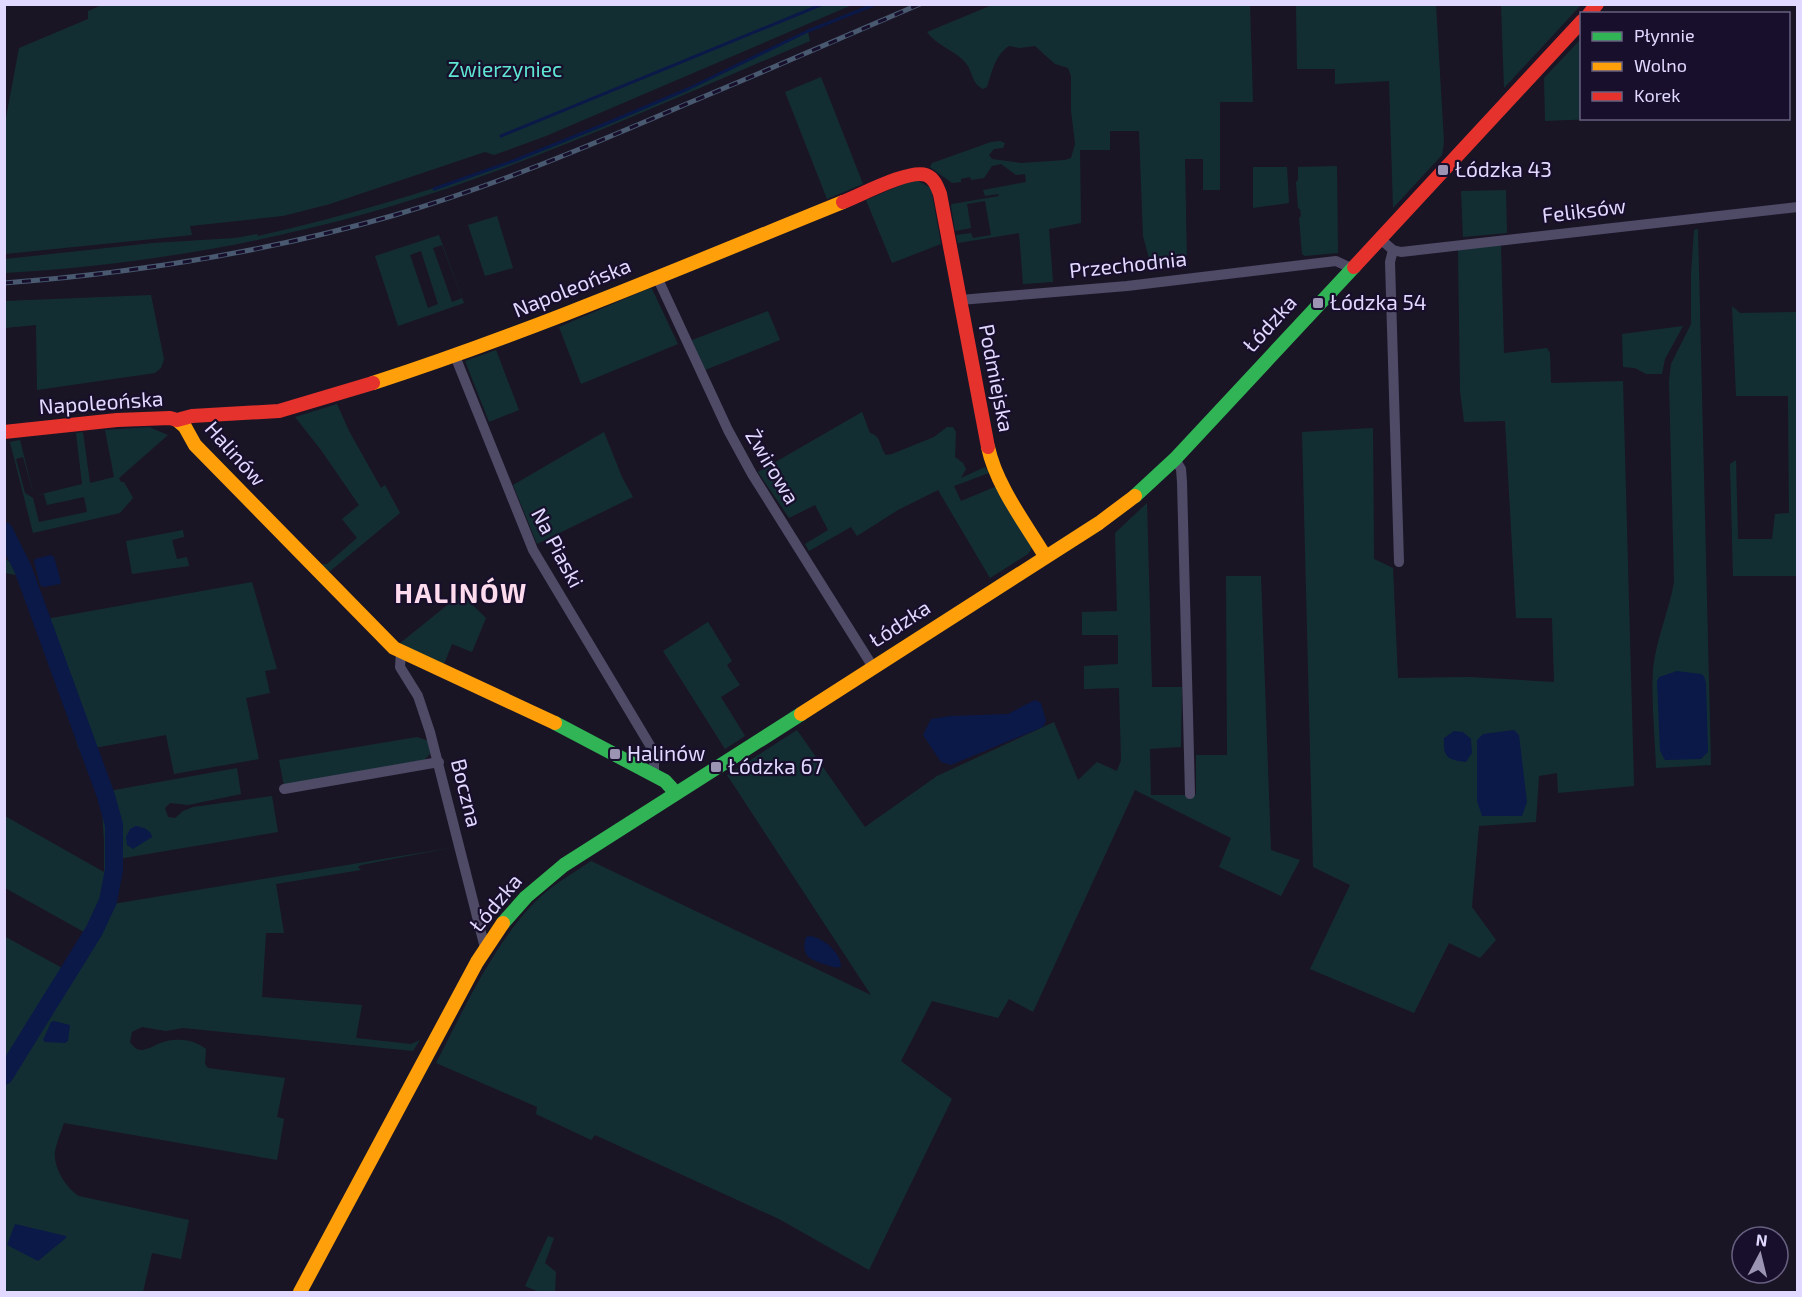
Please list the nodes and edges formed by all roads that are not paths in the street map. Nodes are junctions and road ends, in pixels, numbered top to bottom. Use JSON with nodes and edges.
{"nodes":[{"id":1,"x":1580,"y":22,"type":"edge"},
{"id":2,"x":940,"y":194,"type":"joint"},
{"id":3,"x":1797,"y":207,"type":"edge"},
{"id":4,"x":1379,"y":238,"type":"junction"},
{"id":5,"x":1393,"y":250,"type":"junction"},
{"id":6,"x":1351,"y":268,"type":"junction"},
{"id":7,"x":657,"y":277,"type":"junction"},
{"id":8,"x":960,"y":300,"type":"junction"},
{"id":9,"x":455,"y":356,"type":"junction"},
{"id":10,"x":182,"y":425,"type":"junction"},
{"id":11,"x":4,"y":432,"type":"edge"},
{"id":12,"x":1175,"y":459,"type":"junction"},
{"id":13,"x":1045,"y":556,"type":"junction"},
{"id":14,"x":1399,"y":562,"type":"dead end"},
{"id":15,"x":401,"y":652,"type":"junction"},
{"id":16,"x":873,"y":667,"type":"junction"},
{"id":17,"x":439,"y":762,"type":"junction"},
{"id":18,"x":649,"y":771,"type":"junction"},
{"id":19,"x":284,"y":789,"type":"dead end"},
{"id":20,"x":676,"y":793,"type":"junction"},
{"id":21,"x":1190,"y":794,"type":"dead end"},
{"id":22,"x":485,"y":948,"type":"junction"},
{"id":23,"x":300,"y":1293,"type":"edge"}],
"edges":[{"from":1,"to":4,"type":"street","name":"Łódzka"},
{"from":2,"to":7,"type":"street","name":"Napoleońska"},
{"from":2,"to":8,"type":"street","name":"Podmiejska"},
{"from":3,"to":5,"type":"street","name":"Feliksów"},
{"from":4,"to":5,"type":"street"},
{"from":4,"to":6,"type":"street","name":"Łódzka"},
{"from":5,"to":14,"type":"street"},
{"from":6,"to":8,"type":"street","name":"Przechodnia"},
{"from":6,"to":12,"type":"street","name":"Łódzka"},
{"from":7,"to":9,"type":"street","name":"Napoleońska"},
{"from":7,"to":16,"type":"street","name":"Żwirowa"},
{"from":8,"to":13,"type":"street","name":"Podmiejska"},
{"from":9,"to":10,"type":"street","name":"Napoleońska"},
{"from":9,"to":18,"type":"street","name":"Na Piaski"},
{"from":10,"to":11,"type":"street","name":"Napoleońska"},
{"from":10,"to":15,"type":"street","name":"Halinów"},
{"from":12,"to":13,"type":"street","name":"Łódzka"},
{"from":12,"to":21,"type":"street"},
{"from":13,"to":16,"type":"street","name":"Łódzka"},
{"from":15,"to":17,"type":"street","name":"Boczna"},
{"from":15,"to":18,"type":"street","name":"Halinów"},
{"from":16,"to":20,"type":"street","name":"Łódzka"},
{"from":17,"to":19,"type":"street"},
{"from":17,"to":22,"type":"street","name":"Boczna"},
{"from":18,"to":20,"type":"street","name":"Halinów"},
{"from":20,"to":22,"type":"street","name":"Łódzka"},
{"from":22,"to":23,"type":"street","name":"Łódzka"}]}
